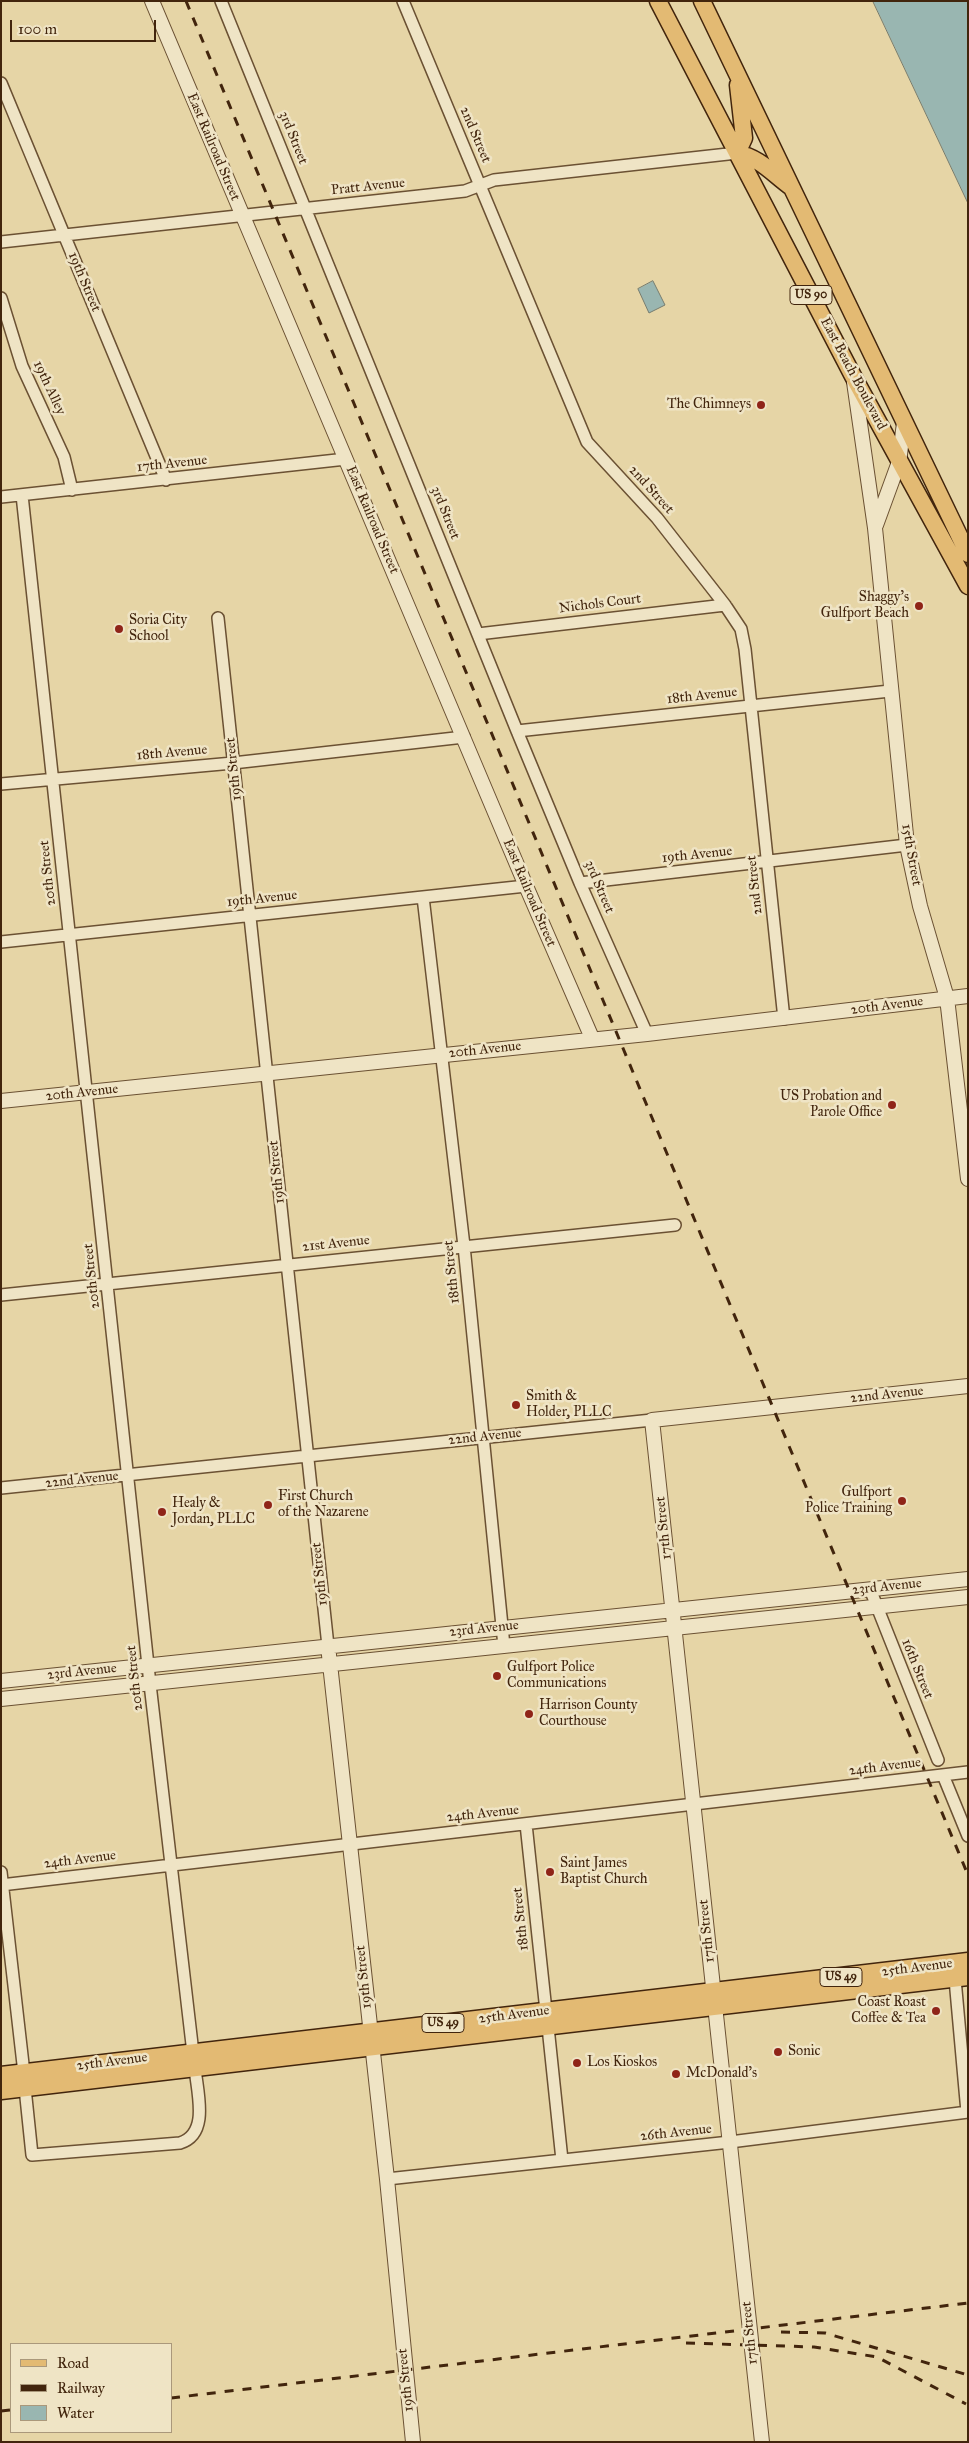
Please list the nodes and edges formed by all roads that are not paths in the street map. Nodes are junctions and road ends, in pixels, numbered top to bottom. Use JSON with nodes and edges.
{"nodes":[{"id":1,"x":152,"y":1,"type":"edge"},
{"id":2,"x":221,"y":1,"type":"edge"},
{"id":3,"x":403,"y":1,"type":"edge"},
{"id":4,"x":658,"y":1,"type":"edge"},
{"id":5,"x":702,"y":1,"type":"edge"},
{"id":6,"x":736,"y":72,"type":"junction"},
{"id":7,"x":1,"y":83,"type":"edge"},
{"id":8,"x":737,"y":153,"type":"junction"},
{"id":9,"x":479,"y":185,"type":"junction"},
{"id":10,"x":792,"y":189,"type":"junction"},
{"id":11,"x":306,"y":209,"type":"junction"},
{"id":12,"x":242,"y":217,"type":"junction"},
{"id":13,"x":64,"y":236,"type":"junction"},
{"id":14,"x":1,"y":242,"type":"edge"},
{"id":15,"x":1,"y":298,"type":"edge"},
{"id":16,"x":853,"y":376,"type":"junction"},
{"id":17,"x":904,"y":423,"type":"junction"},
{"id":18,"x":346,"y":459,"type":"junction"},
{"id":19,"x":899,"y":462,"type":"junction"},
{"id":20,"x":166,"y":480,"type":"junction"},
{"id":21,"x":72,"y":490,"type":"junction"},
{"id":22,"x":22,"y":495,"type":"junction"},
{"id":23,"x":1,"y":497,"type":"edge"},
{"id":24,"x":875,"y":528,"type":"junction"},
{"id":25,"x":968,"y":554,"type":"edge"},
{"id":26,"x":968,"y":586,"type":"edge"},
{"id":27,"x":725,"y":605,"type":"junction"},
{"id":28,"x":218,"y":618,"type":"dead end"},
{"id":29,"x":478,"y":634,"type":"junction"},
{"id":30,"x":890,"y":691,"type":"junction"},
{"id":31,"x":750,"y":705,"type":"junction"},
{"id":32,"x":517,"y":731,"type":"junction"},
{"id":33,"x":464,"y":737,"type":"junction"},
{"id":34,"x":233,"y":763,"type":"junction"},
{"id":35,"x":53,"y":778,"type":"junction"},
{"id":36,"x":1,"y":784,"type":"edge"},
{"id":37,"x":907,"y":845,"type":"junction"},
{"id":38,"x":768,"y":862,"type":"junction"},
{"id":39,"x":580,"y":883,"type":"junction"},
{"id":40,"x":526,"y":886,"type":"junction"},
{"id":41,"x":423,"y":897,"type":"junction"},
{"id":42,"x":250,"y":915,"type":"junction"},
{"id":43,"x":70,"y":934,"type":"junction"},
{"id":44,"x":1,"y":942,"type":"edge"},
{"id":45,"x":968,"y":996,"type":"edge"},
{"id":46,"x":947,"y":998,"type":"junction"},
{"id":47,"x":784,"y":1019,"type":"junction"},
{"id":48,"x":647,"y":1034,"type":"junction"},
{"id":49,"x":592,"y":1038,"type":"junction"},
{"id":50,"x":442,"y":1054,"type":"junction"},
{"id":51,"x":266,"y":1073,"type":"junction"},
{"id":52,"x":87,"y":1092,"type":"junction"},
{"id":53,"x":1,"y":1101,"type":"edge"},
{"id":54,"x":968,"y":1179,"type":"edge"},
{"id":55,"x":675,"y":1225,"type":"dead end"},
{"id":56,"x":464,"y":1246,"type":"junction"},
{"id":57,"x":287,"y":1264,"type":"junction"},
{"id":58,"x":108,"y":1284,"type":"junction"},
{"id":59,"x":1,"y":1295,"type":"edge"},
{"id":60,"x":968,"y":1386,"type":"edge"},
{"id":61,"x":652,"y":1420,"type":"junction"},
{"id":62,"x":484,"y":1438,"type":"junction"},
{"id":63,"x":308,"y":1456,"type":"junction"},
{"id":64,"x":128,"y":1475,"type":"junction"},
{"id":65,"x":1,"y":1488,"type":"edge"},
{"id":66,"x":968,"y":1578,"type":"edge"},
{"id":67,"x":870,"y":1589,"type":"junction"},
{"id":68,"x":968,"y":1598,"type":"edge"},
{"id":69,"x":875,"y":1607,"type":"junction"},
{"id":70,"x":672,"y":1610,"type":"junction"},
{"id":71,"x":503,"y":1627,"type":"junction"},
{"id":72,"x":674,"y":1628,"type":"junction"},
{"id":73,"x":328,"y":1646,"type":"junction"},
{"id":74,"x":504,"y":1646,"type":"junction"},
{"id":75,"x":148,"y":1666,"type":"junction"},
{"id":76,"x":330,"y":1666,"type":"junction"},
{"id":77,"x":1,"y":1681,"type":"edge"},
{"id":78,"x":150,"y":1684,"type":"junction"},
{"id":79,"x":1,"y":1699,"type":"edge"},
{"id":80,"x":938,"y":1760,"type":"dead end"},
{"id":81,"x":968,"y":1772,"type":"edge"},
{"id":82,"x":944,"y":1775,"type":"junction"},
{"id":83,"x":693,"y":1804,"type":"junction"},
{"id":84,"x":526,"y":1824,"type":"junction"},
{"id":85,"x":968,"y":1836,"type":"edge"},
{"id":86,"x":350,"y":1844,"type":"junction"},
{"id":87,"x":171,"y":1864,"type":"junction"},
{"id":88,"x":1,"y":1872,"type":"edge"},
{"id":89,"x":2,"y":1885,"type":"edge"},
{"id":90,"x":968,"y":1961,"type":"edge"},
{"id":91,"x":961,"y":1978,"type":"edge"},
{"id":92,"x":714,"y":1999,"type":"junction"},
{"id":93,"x":547,"y":2019,"type":"junction"},
{"id":94,"x":371,"y":2040,"type":"junction"},
{"id":95,"x":194,"y":2061,"type":"junction"},
{"id":96,"x":1,"y":2075,"type":"edge"},
{"id":97,"x":25,"y":2080,"type":"junction"},
{"id":98,"x":1,"y":2091,"type":"edge"},
{"id":99,"x":968,"y":2112,"type":"edge"},
{"id":100,"x":730,"y":2142,"type":"junction"},
{"id":101,"x":562,"y":2160,"type":"junction"},
{"id":102,"x":387,"y":2179,"type":"junction"},
{"id":103,"x":412,"y":2442,"type":"edge"},
{"id":104,"x":762,"y":2442,"type":"edge"}],
"edges":[{"from":1,"to":12,"type":"street","name":"East Railroad Street"},
{"from":2,"to":11,"type":"street","name":"3rd Street"},
{"from":3,"to":9,"type":"street","name":"2nd Street"},
{"from":4,"to":8,"type":"main road","name":"East Beach Boulevard","number":"US 90"},
{"from":5,"to":6,"type":"main road","name":"East Beach Boulevard","number":"US 90"},
{"from":6,"to":8,"type":"main road"},
{"from":6,"to":10,"type":"main road","name":"East Beach Boulevard","number":"US 90"},
{"from":7,"to":13,"type":"street","name":"19th Street"},
{"from":8,"to":9,"type":"street","name":"Pratt Avenue"},
{"from":8,"to":10,"type":"main road"},
{"from":8,"to":16,"type":"main road","name":"East Beach Boulevard","number":"US 90"},
{"from":9,"to":11,"type":"street","name":"Pratt Avenue"},
{"from":9,"to":27,"type":"street","name":"2nd Street"},
{"from":10,"to":17,"type":"main road","name":"East Beach Boulevard","number":"US 90"},
{"from":11,"to":12,"type":"street","name":"Pratt Avenue"},
{"from":11,"to":29,"type":"street","name":"3rd Street"},
{"from":12,"to":13,"type":"street","name":"Pratt Avenue"},
{"from":12,"to":18,"type":"street","name":"East Railroad Street"},
{"from":13,"to":14,"type":"street","name":"Pratt Avenue"},
{"from":13,"to":20,"type":"street","name":"19th Street"},
{"from":15,"to":21,"type":"street","name":"19th Alley"},
{"from":16,"to":19,"type":"main road","name":"East Beach Boulevard","number":"US 90"},
{"from":16,"to":24,"type":"street","name":"15th Street"},
{"from":17,"to":19,"type":"street","name":"15th Street"},
{"from":17,"to":25,"type":"main road","name":"East Beach Boulevard","number":"US 90"},
{"from":18,"to":20,"type":"street","name":"17th Avenue"},
{"from":18,"to":33,"type":"street","name":"East Railroad Street"},
{"from":19,"to":24,"type":"street","name":"15th Street"},
{"from":19,"to":26,"type":"main road","name":"East Beach Boulevard","number":"US 90"},
{"from":20,"to":21,"type":"street","name":"17th Avenue"},
{"from":21,"to":22,"type":"street","name":"17th Avenue"},
{"from":22,"to":23,"type":"street","name":"17th Avenue"},
{"from":22,"to":35,"type":"street","name":"20th Street"},
{"from":24,"to":30,"type":"street","name":"15th Street"},
{"from":27,"to":29,"type":"street","name":"Nichols Court"},
{"from":27,"to":31,"type":"street","name":"2nd Street"},
{"from":28,"to":34,"type":"street","name":"19th Street"},
{"from":29,"to":32,"type":"street","name":"3rd Street"},
{"from":30,"to":31,"type":"street","name":"18th Avenue"},
{"from":30,"to":37,"type":"street","name":"15th Street"},
{"from":31,"to":32,"type":"street","name":"18th Avenue"},
{"from":31,"to":38,"type":"street","name":"2nd Street"},
{"from":32,"to":39,"type":"street","name":"3rd Street"},
{"from":33,"to":34,"type":"street","name":"18th Avenue"},
{"from":33,"to":40,"type":"street","name":"East Railroad Street"},
{"from":34,"to":35,"type":"street","name":"18th Avenue"},
{"from":34,"to":42,"type":"street","name":"19th Street"},
{"from":35,"to":36,"type":"street","name":"18th Avenue"},
{"from":35,"to":43,"type":"street","name":"20th Street"},
{"from":37,"to":38,"type":"street","name":"19th Avenue"},
{"from":37,"to":46,"type":"street","name":"15th Street"},
{"from":38,"to":39,"type":"street","name":"19th Avenue"},
{"from":38,"to":47,"type":"street","name":"2nd Street"},
{"from":39,"to":48,"type":"street","name":"3rd Street"},
{"from":40,"to":41,"type":"street","name":"19th Avenue"},
{"from":40,"to":49,"type":"street","name":"East Railroad Street"},
{"from":41,"to":42,"type":"street","name":"19th Avenue"},
{"from":41,"to":50,"type":"street","name":"18th Street"},
{"from":42,"to":43,"type":"street","name":"19th Avenue"},
{"from":42,"to":51,"type":"street","name":"19th Street"},
{"from":43,"to":44,"type":"street","name":"19th Avenue"},
{"from":43,"to":52,"type":"street","name":"20th Street"},
{"from":45,"to":46,"type":"street","name":"20th Avenue"},
{"from":46,"to":47,"type":"street","name":"20th Avenue"},
{"from":46,"to":54,"type":"street","name":"15th Street"},
{"from":47,"to":48,"type":"street","name":"20th Avenue"},
{"from":48,"to":49,"type":"street","name":"20th Avenue"},
{"from":49,"to":50,"type":"street","name":"20th Avenue"},
{"from":50,"to":51,"type":"street","name":"20th Avenue"},
{"from":50,"to":56,"type":"street","name":"18th Street"},
{"from":51,"to":52,"type":"street","name":"20th Avenue"},
{"from":51,"to":57,"type":"street","name":"19th Street"},
{"from":52,"to":53,"type":"street","name":"20th Avenue"},
{"from":52,"to":58,"type":"street","name":"20th Street"},
{"from":55,"to":56,"type":"street","name":"21st Avenue"},
{"from":56,"to":57,"type":"street","name":"21st Avenue"},
{"from":56,"to":62,"type":"street","name":"18th Street"},
{"from":57,"to":58,"type":"street","name":"21st Avenue"},
{"from":57,"to":63,"type":"street","name":"19th Street"},
{"from":58,"to":59,"type":"street","name":"21st Avenue"},
{"from":58,"to":64,"type":"street","name":"20th Street"},
{"from":60,"to":61,"type":"street","name":"22nd Avenue"},
{"from":61,"to":62,"type":"street","name":"22nd Avenue"},
{"from":61,"to":70,"type":"street","name":"17th Street"},
{"from":62,"to":63,"type":"street","name":"22nd Avenue"},
{"from":62,"to":71,"type":"street","name":"18th Street"},
{"from":63,"to":64,"type":"street","name":"22nd Avenue"},
{"from":63,"to":73,"type":"street","name":"19th Street"},
{"from":64,"to":65,"type":"street","name":"22nd Avenue"},
{"from":64,"to":75,"type":"street","name":"20th Street"},
{"from":66,"to":67,"type":"street","name":"23rd Avenue"},
{"from":67,"to":69,"type":"street","name":"16th Street"},
{"from":67,"to":70,"type":"street","name":"23rd Avenue"},
{"from":68,"to":69,"type":"street","name":"23rd Avenue"},
{"from":69,"to":72,"type":"street","name":"23rd Avenue"},
{"from":69,"to":80,"type":"street","name":"16th Street"},
{"from":70,"to":71,"type":"street","name":"23rd Avenue"},
{"from":70,"to":72,"type":"street","name":"17th Street"},
{"from":71,"to":73,"type":"street","name":"23rd Avenue"},
{"from":71,"to":74,"type":"street","name":"18th Street"},
{"from":72,"to":74,"type":"street","name":"23rd Avenue"},
{"from":72,"to":83,"type":"street","name":"17th Street"},
{"from":73,"to":75,"type":"street","name":"23rd Avenue"},
{"from":73,"to":76,"type":"street","name":"19th Street"},
{"from":74,"to":76,"type":"street","name":"23rd Avenue"},
{"from":75,"to":77,"type":"street","name":"23rd Avenue"},
{"from":75,"to":78,"type":"street","name":"20th Street"},
{"from":76,"to":78,"type":"street","name":"23rd Avenue"},
{"from":76,"to":86,"type":"street","name":"19th Street"},
{"from":78,"to":79,"type":"street","name":"23rd Avenue"},
{"from":78,"to":87,"type":"street","name":"20th Street"},
{"from":81,"to":82,"type":"street","name":"24th Avenue"},
{"from":82,"to":83,"type":"street","name":"24th Avenue"},
{"from":82,"to":85,"type":"street"},
{"from":83,"to":84,"type":"street","name":"24th Avenue"},
{"from":83,"to":92,"type":"street","name":"17th Street"},
{"from":84,"to":86,"type":"street","name":"24th Avenue"},
{"from":84,"to":93,"type":"street","name":"18th Street"},
{"from":86,"to":87,"type":"street","name":"24th Avenue"},
{"from":86,"to":94,"type":"street","name":"19th Street"},
{"from":87,"to":89,"type":"street","name":"24th Avenue"},
{"from":87,"to":95,"type":"street","name":"20th Street"},
{"from":88,"to":89,"type":"street"},
{"from":89,"to":97,"type":"street"},
{"from":90,"to":92,"type":"main road","name":"25th Avenue","number":"US 49"},
{"from":91,"to":92,"type":"main road","name":"25th Avenue","number":"US 49"},
{"from":91,"to":99,"type":"street"},
{"from":92,"to":93,"type":"main road","name":"25th Avenue","number":"US 49"},
{"from":92,"to":100,"type":"street","name":"17th Street"},
{"from":93,"to":94,"type":"main road","name":"25th Avenue","number":"US 49"},
{"from":93,"to":101,"type":"street","name":"18th Street"},
{"from":94,"to":95,"type":"main road","name":"25th Avenue","number":"US 49"},
{"from":94,"to":102,"type":"street","name":"19th Street"},
{"from":95,"to":97,"type":"main road","name":"25th Avenue","number":"US 49"},
{"from":95,"to":97,"type":"street","name":"20th Street"},
{"from":96,"to":97,"type":"main road","name":"25th Avenue","number":"US 49"},
{"from":97,"to":98,"type":"main road","name":"25th Avenue","number":"US 49"},
{"from":99,"to":100,"type":"street","name":"26th Avenue"},
{"from":100,"to":101,"type":"street","name":"26th Avenue"},
{"from":100,"to":104,"type":"street","name":"17th Street"},
{"from":101,"to":102,"type":"street","name":"26th Avenue"},
{"from":102,"to":103,"type":"street","name":"19th Street"}]}
